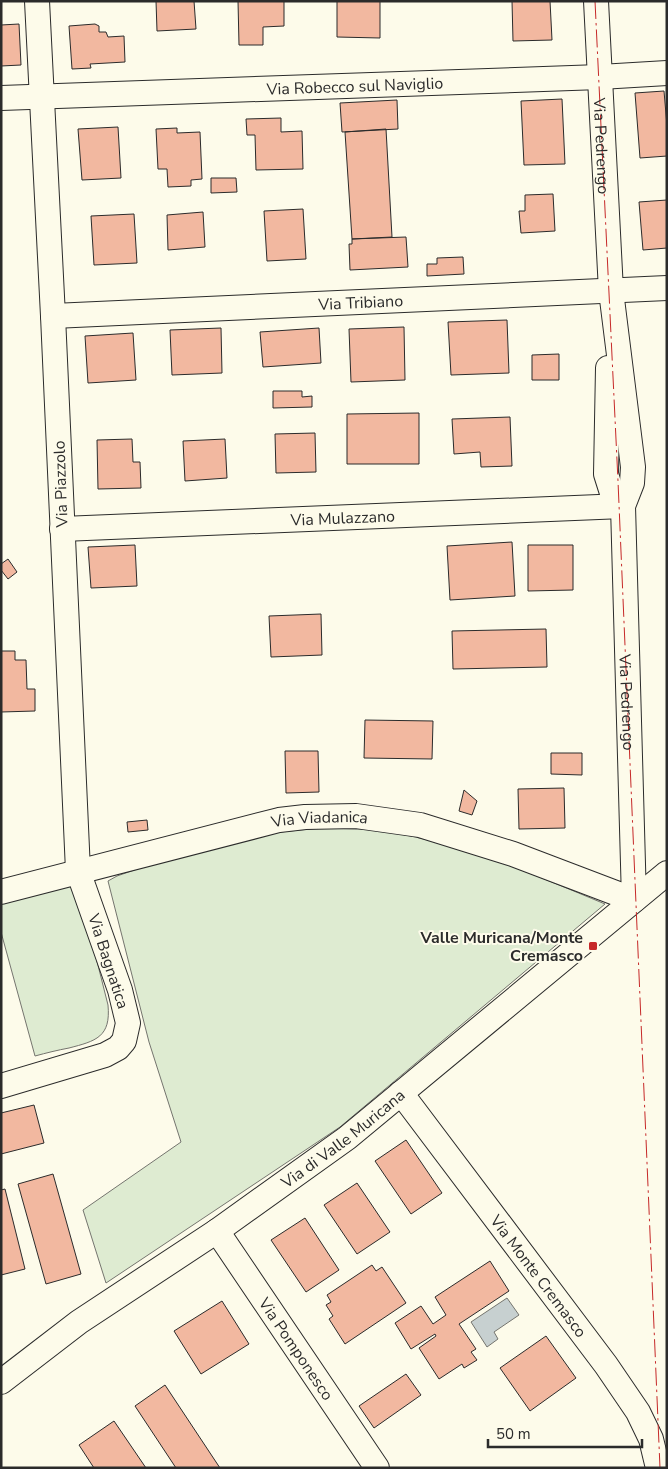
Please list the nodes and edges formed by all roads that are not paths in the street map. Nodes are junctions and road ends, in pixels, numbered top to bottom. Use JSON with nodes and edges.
{"nodes":[{"id":1,"x":37,"y":1,"type":"edge"},
{"id":2,"x":596,"y":1,"type":"edge"},
{"id":3,"x":667,"y":73,"type":"edge"},
{"id":4,"x":600,"y":77,"type":"junction"},
{"id":5,"x":42,"y":96,"type":"junction"},
{"id":6,"x":1,"y":98,"type":"edge"},
{"id":7,"x":667,"y":288,"type":"edge"},
{"id":8,"x":611,"y":290,"type":"junction"},
{"id":9,"x":53,"y":316,"type":"junction"},
{"id":10,"x":623,"y":506,"type":"junction"},
{"id":11,"x":62,"y":529,"type":"junction"},
{"id":12,"x":78,"y":871,"type":"junction"},
{"id":13,"x":667,"y":873,"type":"edge"},
{"id":14,"x":1,"y":892,"type":"edge"},
{"id":15,"x":634,"y":900,"type":"junction"},
{"id":16,"x":1,"y":1086,"type":"edge"},
{"id":17,"x":401,"y":1092,"type":"junction"},
{"id":18,"x":217,"y":1231,"type":"junction"},
{"id":19,"x":1,"y":1382,"type":"edge"},
{"id":20,"x":377,"y":1468,"type":"edge"},
{"id":21,"x":658,"y":1468,"type":"edge"}],
"edges":[{"from":1,"to":5,"type":"street","name":"Via Piazzolo"},
{"from":2,"to":4,"type":"street","name":"Via Pedrengo"},
{"from":3,"to":4,"type":"street","name":"Via Robecco sul Naviglio"},
{"from":4,"to":5,"type":"street","name":"Via Robecco sul Naviglio"},
{"from":4,"to":8,"type":"street","name":"Via Pedrengo"},
{"from":5,"to":6,"type":"street"},
{"from":5,"to":9,"type":"street","name":"Via Piazzolo"},
{"from":7,"to":8,"type":"street","name":"Via Tribiano"},
{"from":8,"to":9,"type":"street","name":"Via Tribiano"},
{"from":8,"to":10,"type":"street","name":"Via Pedrengo"},
{"from":9,"to":11,"type":"street","name":"Via Piazzolo"},
{"from":10,"to":11,"type":"street","name":"Via Mulazzano"},
{"from":10,"to":15,"type":"street","name":"Via Pedrengo"},
{"from":11,"to":12,"type":"street","name":"Via Piazzolo"},
{"from":12,"to":14,"type":"street","name":"Via Viadanica"},
{"from":12,"to":15,"type":"street","name":"Via Viadanica"},
{"from":12,"to":16,"type":"street","name":"Via Bagnatica"},
{"from":13,"to":15,"type":"street","name":"Via di Valle Muricana"},
{"from":15,"to":17,"type":"street","name":"Via di Valle Muricana"},
{"from":17,"to":18,"type":"street","name":"Via di Valle Muricana"},
{"from":17,"to":21,"type":"street","name":"Via Monte Cremasco"},
{"from":18,"to":19,"type":"street","name":"Via di Valle Muricana"},
{"from":18,"to":20,"type":"street","name":"Via Pomponesco"}]}
